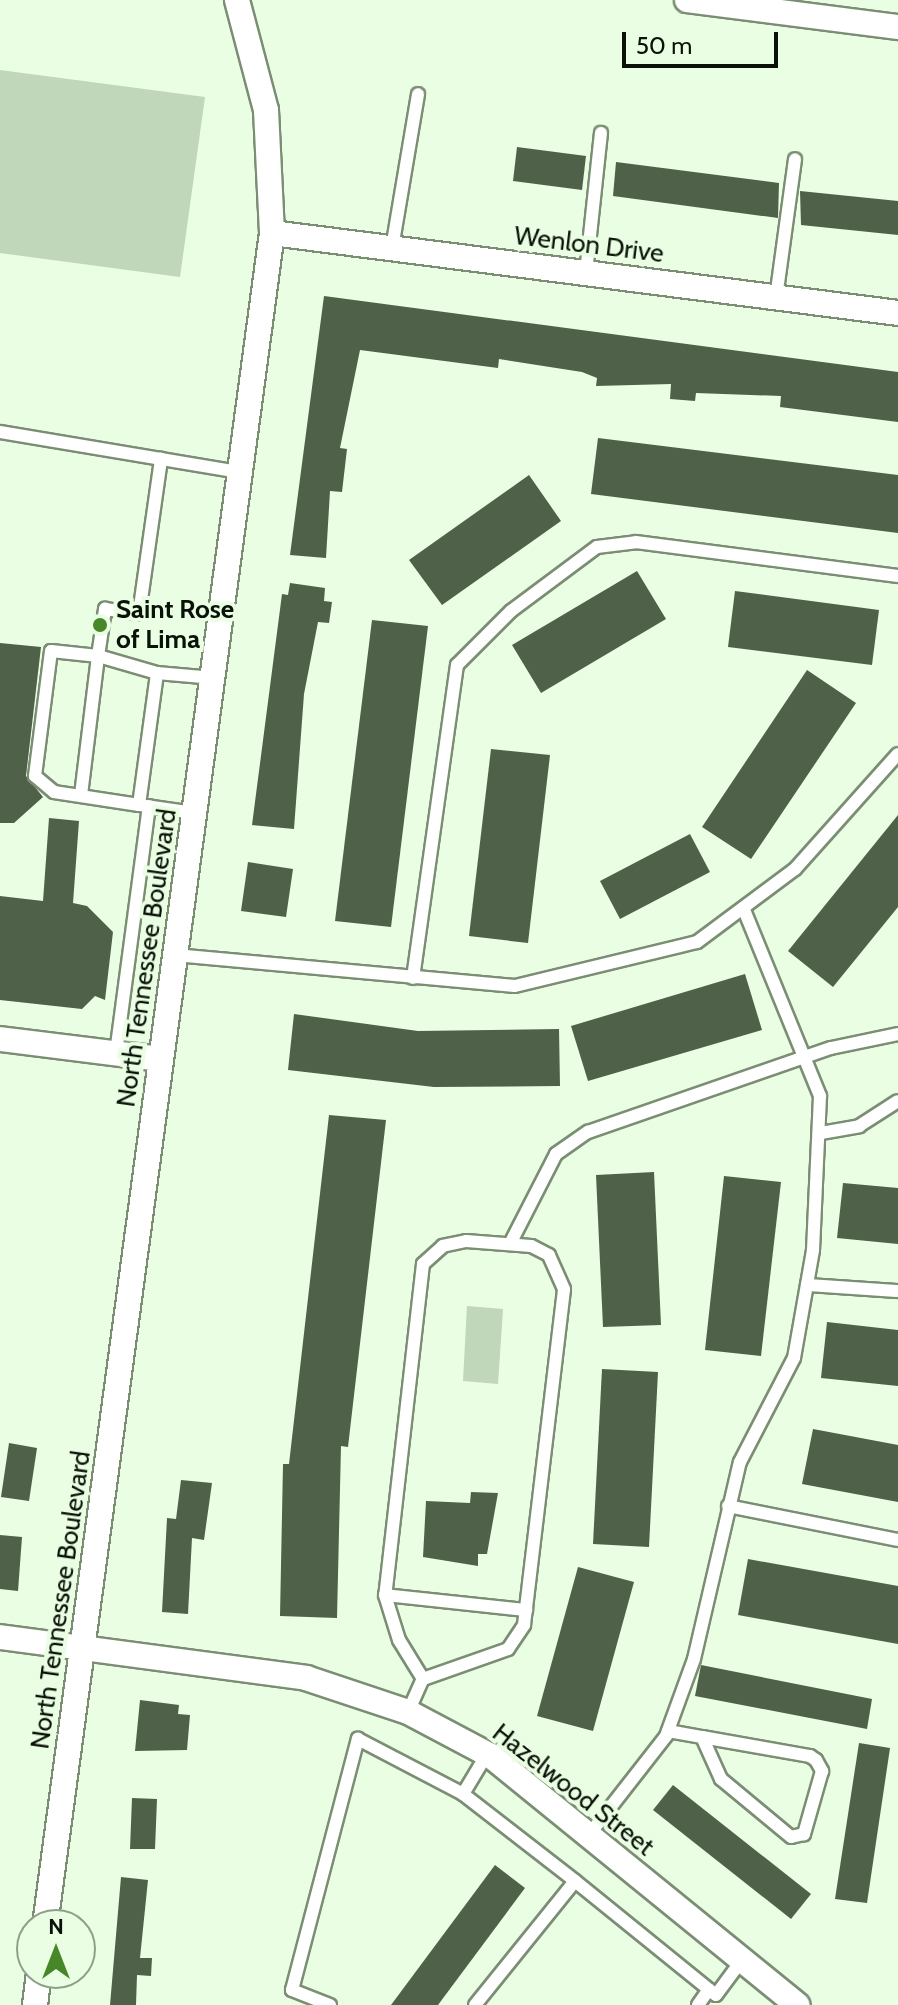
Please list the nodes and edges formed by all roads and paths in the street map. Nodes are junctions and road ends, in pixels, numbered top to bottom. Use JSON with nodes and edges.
{"nodes":[{"id":1,"x":237,"y":0,"type":"edge"},
{"id":2,"x":687,"y":0,"type":"edge"},
{"id":3,"x":857,"y":10,"type":"edge"},
{"id":4,"x":898,"y":27,"type":"edge"},
{"id":5,"x":418,"y":94,"type":"dead end"},
{"id":6,"x":601,"y":133,"type":"dead end"},
{"id":7,"x":795,"y":159,"type":"dead end"},
{"id":8,"x":272,"y":233,"type":"junction"},
{"id":9,"x":392,"y":248,"type":"junction"},
{"id":10,"x":586,"y":273,"type":"junction"},
{"id":11,"x":776,"y":298,"type":"junction"},
{"id":12,"x":898,"y":313,"type":"edge"},
{"id":13,"x":0,"y":432,"type":"edge"},
{"id":14,"x":161,"y":459,"type":"junction"},
{"id":15,"x":240,"y":472,"type":"junction"},
{"id":16,"x":898,"y":576,"type":"edge"},
{"id":17,"x":98,"y":656,"type":"junction"},
{"id":18,"x":157,"y":673,"type":"junction"},
{"id":19,"x":214,"y":678,"type":"junction"},
{"id":20,"x":898,"y":754,"type":"edge"},
{"id":21,"x":81,"y":795,"type":"junction"},
{"id":22,"x":144,"y":806,"type":"junction"},
{"id":23,"x":194,"y":813,"type":"junction"},
{"id":24,"x":745,"y":912,"type":"junction"},
{"id":25,"x":175,"y":955,"type":"junction"},
{"id":26,"x":413,"y":978,"type":"junction"},
{"id":27,"x":898,"y":1034,"type":"edge"},
{"id":28,"x":0,"y":1039,"type":"edge"},
{"id":29,"x":116,"y":1053,"type":"junction"},
{"id":30,"x":808,"y":1056,"type":"junction"},
{"id":31,"x":161,"y":1059,"type":"junction"},
{"id":32,"x":898,"y":1101,"type":"edge"},
{"id":33,"x":821,"y":1133,"type":"junction"},
{"id":34,"x":511,"y":1242,"type":"junction"},
{"id":35,"x":807,"y":1285,"type":"junction"},
{"id":36,"x":898,"y":1291,"type":"edge"},
{"id":37,"x":728,"y":1506,"type":"junction"},
{"id":38,"x":898,"y":1540,"type":"edge"},
{"id":39,"x":385,"y":1595,"type":"junction"},
{"id":40,"x":526,"y":1610,"type":"junction"},
{"id":41,"x":0,"y":1637,"type":"edge"},
{"id":42,"x":83,"y":1649,"type":"junction"},
{"id":43,"x":423,"y":1679,"type":"junction"},
{"id":44,"x":408,"y":1712,"type":"junction"},
{"id":45,"x":668,"y":1731,"type":"junction"},
{"id":46,"x":702,"y":1737,"type":"junction"},
{"id":47,"x":487,"y":1754,"type":"junction"},
{"id":48,"x":463,"y":1794,"type":"junction"},
{"id":49,"x":588,"y":1836,"type":"junction"},
{"id":50,"x":575,"y":1881,"type":"junction"},
{"id":51,"x":47,"y":1909,"type":"edge"},
{"id":52,"x":742,"y":1960,"type":"junction"},
{"id":53,"x":712,"y":1992,"type":"junction"},
{"id":54,"x":330,"y":2005,"type":"edge"},
{"id":55,"x":475,"y":2005,"type":"edge"},
{"id":56,"x":698,"y":2005,"type":"edge"},
{"id":57,"x":727,"y":2005,"type":"edge"},
{"id":58,"x":797,"y":2005,"type":"edge"}],
"edges":[{"from":1,"to":8,"type":"street","name":"North Tennessee Boulevard"},
{"from":2,"to":3,"type":"street"},
{"from":3,"to":4,"type":"street"},
{"from":5,"to":9,"type":"lane"},
{"from":6,"to":10,"type":"lane"},
{"from":7,"to":11,"type":"lane"},
{"from":8,"to":9,"type":"street","name":"Wenlon Drive"},
{"from":8,"to":15,"type":"street","name":"North Tennessee Boulevard"},
{"from":9,"to":10,"type":"street","name":"Wenlon Drive"},
{"from":10,"to":11,"type":"street","name":"Wenlon Drive"},
{"from":11,"to":12,"type":"street","name":"Wenlon Drive"},
{"from":13,"to":14,"type":"lane"},
{"from":14,"to":15,"type":"lane"},
{"from":14,"to":17,"type":"lane"},
{"from":15,"to":19,"type":"street","name":"North Tennessee Boulevard"},
{"from":16,"to":26,"type":"lane"},
{"from":17,"to":18,"type":"lane"},
{"from":17,"to":21,"type":"lane"},
{"from":17,"to":21,"type":"lane"},
{"from":18,"to":19,"type":"lane"},
{"from":18,"to":22,"type":"lane"},
{"from":19,"to":23,"type":"street","name":"North Tennessee Boulevard"},
{"from":20,"to":24,"type":"lane"},
{"from":21,"to":22,"type":"lane"},
{"from":22,"to":23,"type":"lane"},
{"from":22,"to":29,"type":"lane"},
{"from":23,"to":25,"type":"street","name":"North Tennessee Boulevard"},
{"from":24,"to":26,"type":"lane"},
{"from":24,"to":30,"type":"lane"},
{"from":25,"to":26,"type":"lane"},
{"from":25,"to":31,"type":"street","name":"North Tennessee Boulevard"},
{"from":27,"to":30,"type":"lane"},
{"from":28,"to":29,"type":"street"},
{"from":29,"to":31,"type":"street"},
{"from":30,"to":33,"type":"lane"},
{"from":30,"to":34,"type":"lane"},
{"from":31,"to":42,"type":"street","name":"North Tennessee Boulevard"},
{"from":32,"to":33,"type":"lane"},
{"from":33,"to":35,"type":"lane"},
{"from":34,"to":39,"type":"lane"},
{"from":34,"to":40,"type":"lane"},
{"from":35,"to":36,"type":"lane"},
{"from":35,"to":37,"type":"lane"},
{"from":37,"to":38,"type":"lane"},
{"from":37,"to":45,"type":"lane"},
{"from":39,"to":40,"type":"lane"},
{"from":39,"to":43,"type":"lane"},
{"from":40,"to":43,"type":"lane"},
{"from":41,"to":42,"type":"street","name":"Hazelwood Street"},
{"from":42,"to":44,"type":"street","name":"Hazelwood Street"},
{"from":42,"to":51,"type":"street","name":"North Tennessee Boulevard"},
{"from":43,"to":44,"type":"lane"},
{"from":44,"to":47,"type":"street","name":"Hazelwood Street"},
{"from":45,"to":46,"type":"lane"},
{"from":45,"to":49,"type":"lane"},
{"from":46,"to":46,"type":"lane"},
{"from":47,"to":48,"type":"lane"},
{"from":47,"to":49,"type":"street","name":"Hazelwood Street"},
{"from":48,"to":50,"type":"lane"},
{"from":48,"to":54,"type":"lane"},
{"from":49,"to":52,"type":"street","name":"Hazelwood Street"},
{"from":50,"to":53,"type":"lane"},
{"from":50,"to":55,"type":"lane"},
{"from":52,"to":53,"type":"lane"},
{"from":52,"to":58,"type":"street","name":"Hazelwood Street"},
{"from":53,"to":56,"type":"lane"},
{"from":53,"to":57,"type":"lane"}]}
